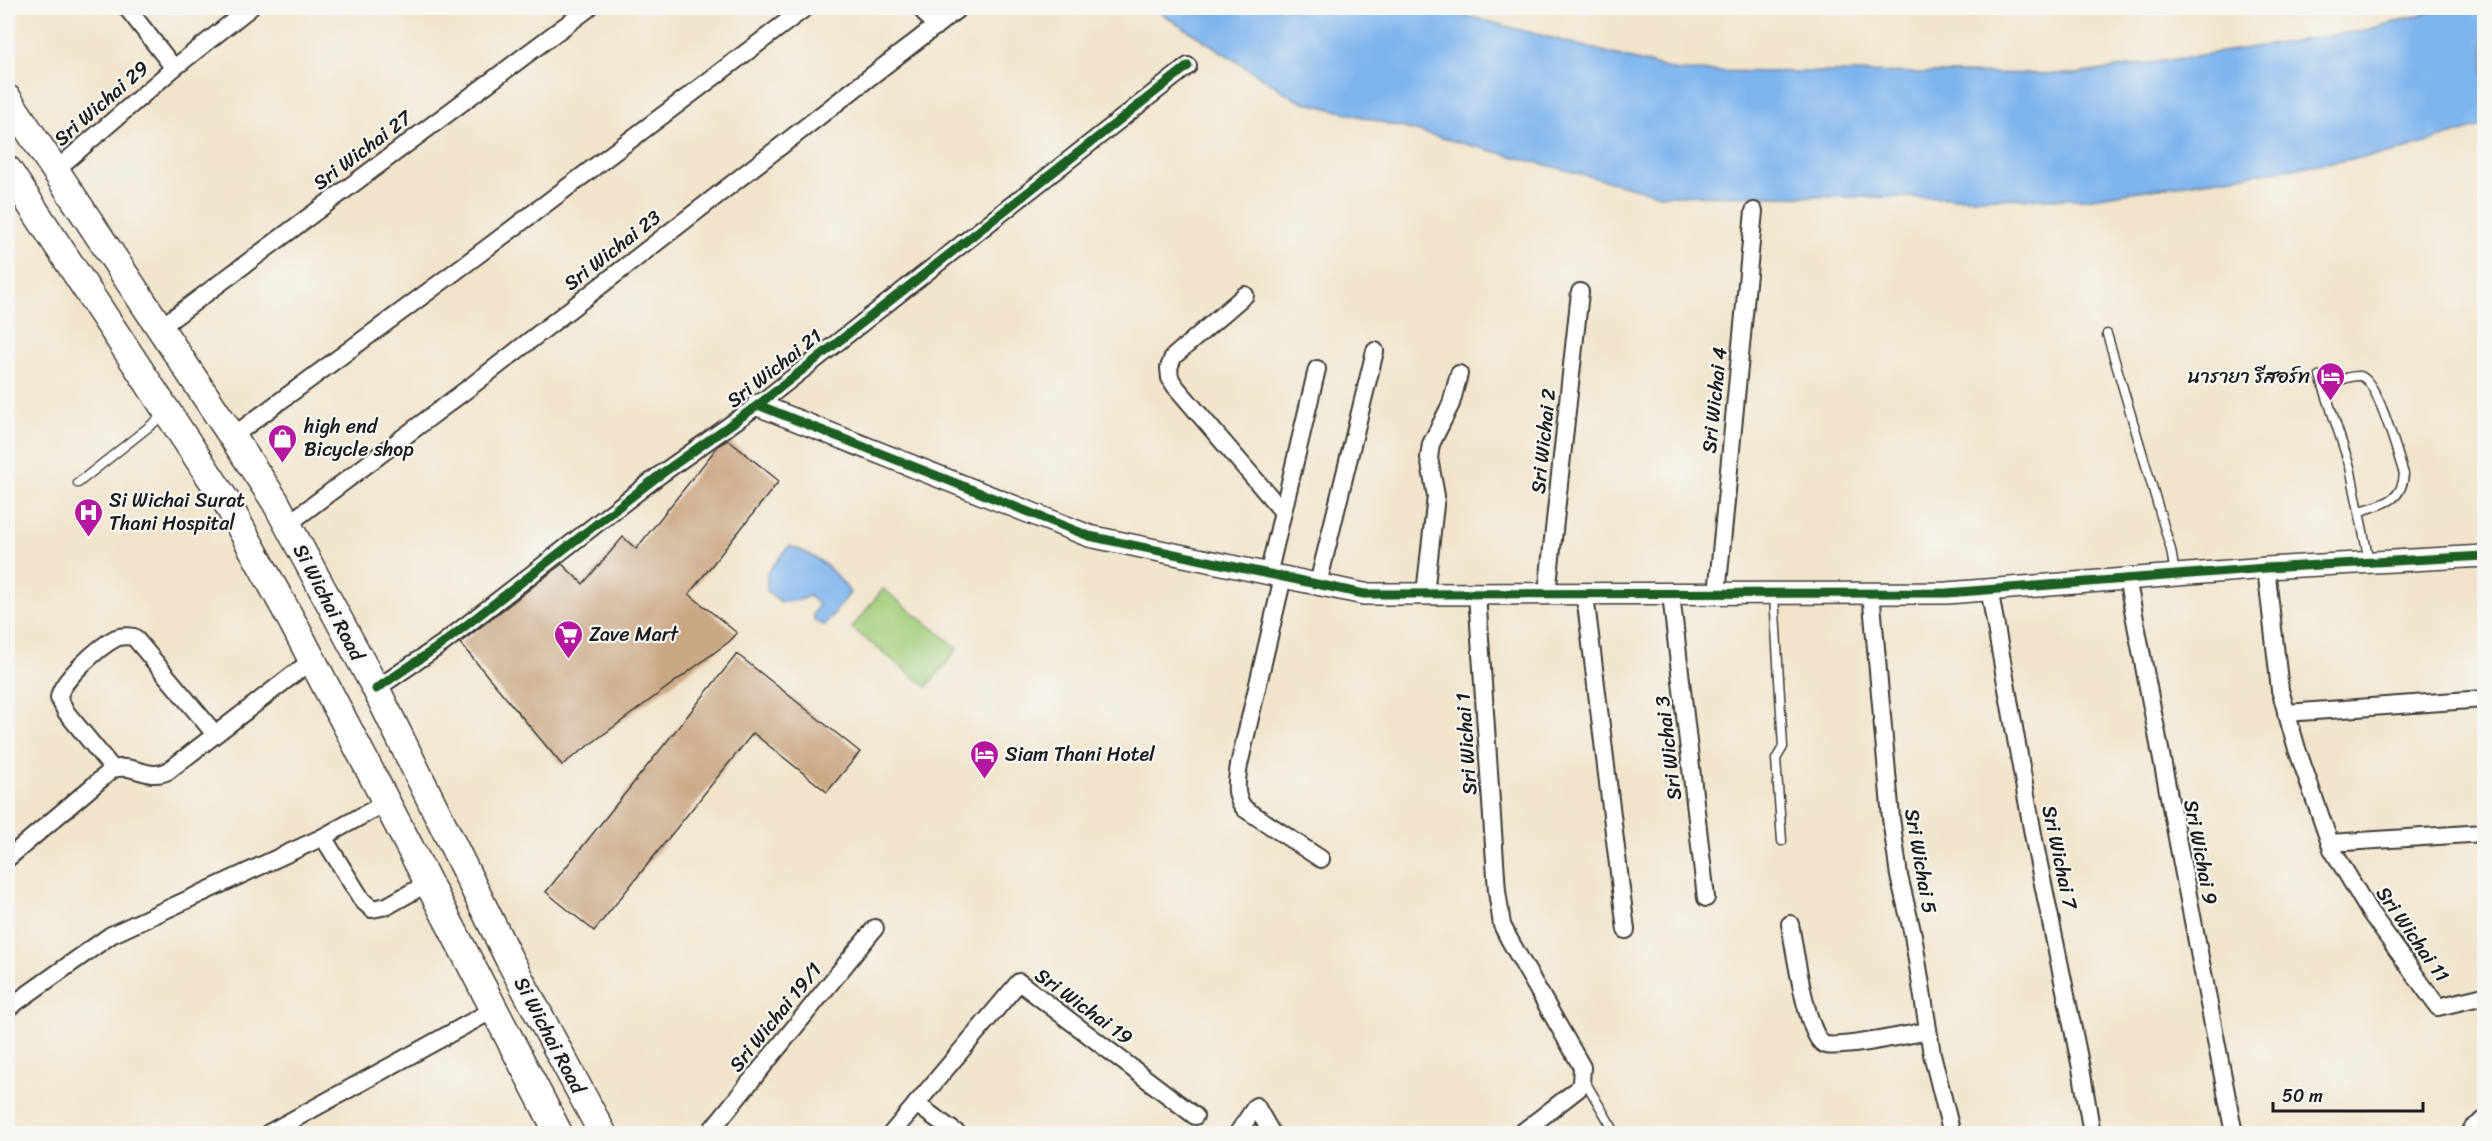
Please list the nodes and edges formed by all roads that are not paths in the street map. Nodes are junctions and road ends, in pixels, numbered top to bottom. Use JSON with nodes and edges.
{"nodes":[{"id":1,"x":127,"y":8,"type":"edge"},
{"id":2,"x":250,"y":8,"type":"edge"},
{"id":3,"x":589,"y":8,"type":"edge"},
{"id":4,"x":805,"y":8,"type":"edge"},
{"id":5,"x":921,"y":8,"type":"edge"},
{"id":6,"x":959,"y":8,"type":"edge"},
{"id":7,"x":935,"y":27,"type":"junction"},
{"id":8,"x":1188,"y":66,"type":"dead end"},
{"id":9,"x":174,"y":68,"type":"junction"},
{"id":10,"x":8,"y":99,"type":"edge"},
{"id":11,"x":57,"y":169,"type":"junction"},
{"id":12,"x":8,"y":170,"type":"edge"},
{"id":13,"x":1754,"y":211,"type":"dead end"},
{"id":14,"x":1580,"y":292,"type":"dead end"},
{"id":15,"x":1245,"y":295,"type":"dead end"},
{"id":16,"x":161,"y":327,"type":"junction"},
{"id":17,"x":2107,"y":334,"type":"dead end"},
{"id":18,"x":1375,"y":351,"type":"dead end"},
{"id":19,"x":1317,"y":369,"type":"dead end"},
{"id":20,"x":1460,"y":374,"type":"dead end"},
{"id":21,"x":2320,"y":376,"type":"dead end"},
{"id":22,"x":2324,"y":387,"type":"junction"},
{"id":23,"x":758,"y":405,"type":"junction"},
{"id":24,"x":168,"y":412,"type":"junction"},
{"id":25,"x":233,"y":436,"type":"junction"},
{"id":26,"x":78,"y":483,"type":"dead end"},
{"id":27,"x":2360,"y":511,"type":"junction"},
{"id":28,"x":1283,"y":512,"type":"junction"},
{"id":29,"x":288,"y":524,"type":"junction"},
{"id":30,"x":2484,"y":556,"type":"edge"},
{"id":31,"x":2369,"y":562,"type":"junction"},
{"id":32,"x":2266,"y":568,"type":"junction"},
{"id":33,"x":2175,"y":574,"type":"junction"},
{"id":34,"x":1276,"y":576,"type":"junction"},
{"id":35,"x":2127,"y":578,"type":"junction"},
{"id":36,"x":1318,"y":584,"type":"junction"},
{"id":37,"x":1989,"y":588,"type":"junction"},
{"id":38,"x":1871,"y":592,"type":"junction"},
{"id":39,"x":1425,"y":594,"type":"junction"},
{"id":40,"x":1477,"y":594,"type":"junction"},
{"id":41,"x":1547,"y":594,"type":"junction"},
{"id":42,"x":1585,"y":594,"type":"junction"},
{"id":43,"x":1671,"y":594,"type":"junction"},
{"id":44,"x":1717,"y":594,"type":"junction"},
{"id":45,"x":1774,"y":594,"type":"junction"},
{"id":46,"x":312,"y":660,"type":"junction"},
{"id":47,"x":376,"y":688,"type":"junction"},
{"id":48,"x":2484,"y":699,"type":"edge"},
{"id":49,"x":2286,"y":713,"type":"junction"},
{"id":50,"x":215,"y":734,"type":"junction"},
{"id":51,"x":113,"y":769,"type":"junction"},
{"id":52,"x":387,"y":802,"type":"junction"},
{"id":53,"x":2484,"y":833,"type":"edge"},
{"id":54,"x":323,"y":837,"type":"junction"},
{"id":55,"x":1782,"y":841,"type":"dead end"},
{"id":56,"x":2330,"y":843,"type":"junction"},
{"id":57,"x":8,"y":858,"type":"edge"},
{"id":58,"x":1321,"y":859,"type":"dead end"},
{"id":59,"x":428,"y":883,"type":"junction"},
{"id":60,"x":1706,"y":898,"type":"dead end"},
{"id":61,"x":1790,"y":924,"type":"dead end"},
{"id":62,"x":875,"y":928,"type":"dead end"},
{"id":63,"x":1626,"y":930,"type":"dead end"},
{"id":64,"x":509,"y":958,"type":"junction"},
{"id":65,"x":476,"y":977,"type":"junction"},
{"id":66,"x":2484,"y":996,"type":"edge"},
{"id":67,"x":8,"y":1008,"type":"edge"},
{"id":68,"x":493,"y":1010,"type":"junction"},
{"id":69,"x":1928,"y":1031,"type":"junction"},
{"id":70,"x":1582,"y":1075,"type":"junction"},
{"id":71,"x":916,"y":1104,"type":"junction"},
{"id":72,"x":1195,"y":1116,"type":"dead end"},
{"id":73,"x":2484,"y":1120,"type":"edge"},
{"id":74,"x":599,"y":1126,"type":"edge"},
{"id":75,"x":267,"y":1134,"type":"edge"},
{"id":76,"x":559,"y":1134,"type":"edge"},
{"id":77,"x":708,"y":1134,"type":"edge"},
{"id":78,"x":891,"y":1134,"type":"edge"},
{"id":79,"x":958,"y":1134,"type":"edge"},
{"id":80,"x":1237,"y":1134,"type":"edge"},
{"id":81,"x":1272,"y":1134,"type":"edge"},
{"id":82,"x":1520,"y":1134,"type":"edge"},
{"id":83,"x":1616,"y":1134,"type":"edge"},
{"id":84,"x":1952,"y":1134,"type":"edge"},
{"id":85,"x":2092,"y":1134,"type":"edge"},
{"id":86,"x":2234,"y":1134,"type":"edge"},
{"id":87,"x":2472,"y":1134,"type":"edge"}],
"edges":[{"from":1,"to":9,"type":"street","name":"Sri Wichai 29"},
{"from":2,"to":9,"type":"street","name":"Sri Wichai 29"},
{"from":3,"to":16,"type":"street","name":"Sri Wichai 27"},
{"from":4,"to":25,"type":"street"},
{"from":5,"to":7,"type":"street"},
{"from":6,"to":7,"type":"street","name":"Sri Wichai 23"},
{"from":7,"to":29,"type":"street","name":"Sri Wichai 23"},
{"from":8,"to":23,"type":"street","name":"Sri Wichai 21"},
{"from":9,"to":11,"type":"street","name":"Sri Wichai 29"},
{"from":10,"to":11,"type":"main road","name":"Si Wichai Road"},
{"from":11,"to":16,"type":"main road","name":"Si Wichai Road"},
{"from":12,"to":24,"type":"main road","name":"Si Wichai Road"},
{"from":13,"to":44,"type":"street","name":"Sri Wichai 4"},
{"from":14,"to":41,"type":"street","name":"Sri Wichai 2"},
{"from":15,"to":28,"type":"street"},
{"from":16,"to":25,"type":"main road","name":"Si Wichai Road"},
{"from":17,"to":33,"type":"lane"},
{"from":18,"to":36,"type":"street"},
{"from":19,"to":28,"type":"street"},
{"from":20,"to":39,"type":"street"},
{"from":21,"to":22,"type":"lane"},
{"from":22,"to":27,"type":"lane"},
{"from":22,"to":27,"type":"lane"},
{"from":23,"to":34,"type":"street"},
{"from":23,"to":47,"type":"street","name":"Sri Wichai 21"},
{"from":24,"to":26,"type":"lane"},
{"from":24,"to":46,"type":"main road","name":"Si Wichai Road"},
{"from":25,"to":29,"type":"main road","name":"Si Wichai Road"},
{"from":27,"to":31,"type":"lane"},
{"from":28,"to":34,"type":"street"},
{"from":29,"to":47,"type":"main road","name":"Si Wichai Road"},
{"from":30,"to":31,"type":"street"},
{"from":31,"to":32,"type":"street"},
{"from":32,"to":33,"type":"street"},
{"from":32,"to":49,"type":"street","name":"Sri Wichai 11"},
{"from":33,"to":35,"type":"street"},
{"from":34,"to":36,"type":"street"},
{"from":34,"to":58,"type":"street"},
{"from":35,"to":37,"type":"street"},
{"from":35,"to":86,"type":"street","name":"Sri Wichai 9"},
{"from":36,"to":39,"type":"street"},
{"from":37,"to":38,"type":"street"},
{"from":37,"to":85,"type":"street","name":"Sri Wichai 7"},
{"from":38,"to":45,"type":"street"},
{"from":38,"to":69,"type":"street","name":"Sri Wichai 5"},
{"from":39,"to":40,"type":"street"},
{"from":40,"to":41,"type":"street"},
{"from":40,"to":70,"type":"street","name":"Sri Wichai 1"},
{"from":41,"to":42,"type":"street"},
{"from":42,"to":43,"type":"street"},
{"from":42,"to":63,"type":"street"},
{"from":43,"to":44,"type":"street"},
{"from":43,"to":60,"type":"street","name":"Sri Wichai 3"},
{"from":44,"to":45,"type":"street"},
{"from":45,"to":55,"type":"lane"},
{"from":46,"to":50,"type":"street"},
{"from":46,"to":52,"type":"main road","name":"Si Wichai Road"},
{"from":47,"to":64,"type":"main road","name":"Si Wichai Road"},
{"from":48,"to":49,"type":"street"},
{"from":49,"to":56,"type":"street","name":"Sri Wichai 11"},
{"from":50,"to":51,"type":"street"},
{"from":50,"to":51,"type":"street"},
{"from":51,"to":57,"type":"street"},
{"from":52,"to":54,"type":"street"},
{"from":52,"to":59,"type":"main road","name":"Si Wichai Road"},
{"from":53,"to":56,"type":"street"},
{"from":54,"to":59,"type":"street"},
{"from":54,"to":67,"type":"street"},
{"from":56,"to":66,"type":"street","name":"Sri Wichai 11"},
{"from":59,"to":65,"type":"main road","name":"Si Wichai Road"},
{"from":61,"to":69,"type":"street"},
{"from":62,"to":77,"type":"street","name":"Sri Wichai 19/1"},
{"from":64,"to":65,"type":"main road"},
{"from":64,"to":74,"type":"main road","name":"Si Wichai Road"},
{"from":65,"to":68,"type":"main road","name":"Si Wichai Road"},
{"from":68,"to":75,"type":"street"},
{"from":68,"to":76,"type":"main road","name":"Si Wichai Road"},
{"from":69,"to":84,"type":"street","name":"Sri Wichai 5"},
{"from":70,"to":82,"type":"street"},
{"from":70,"to":83,"type":"lane"},
{"from":71,"to":72,"type":"street","name":"Sri Wichai 19"},
{"from":71,"to":78,"type":"street","name":"Sri Wichai 19"},
{"from":71,"to":79,"type":"street"},
{"from":73,"to":87,"type":"street"},
{"from":74,"to":76,"type":"main road"},
{"from":80,"to":81,"type":"street"}]}
